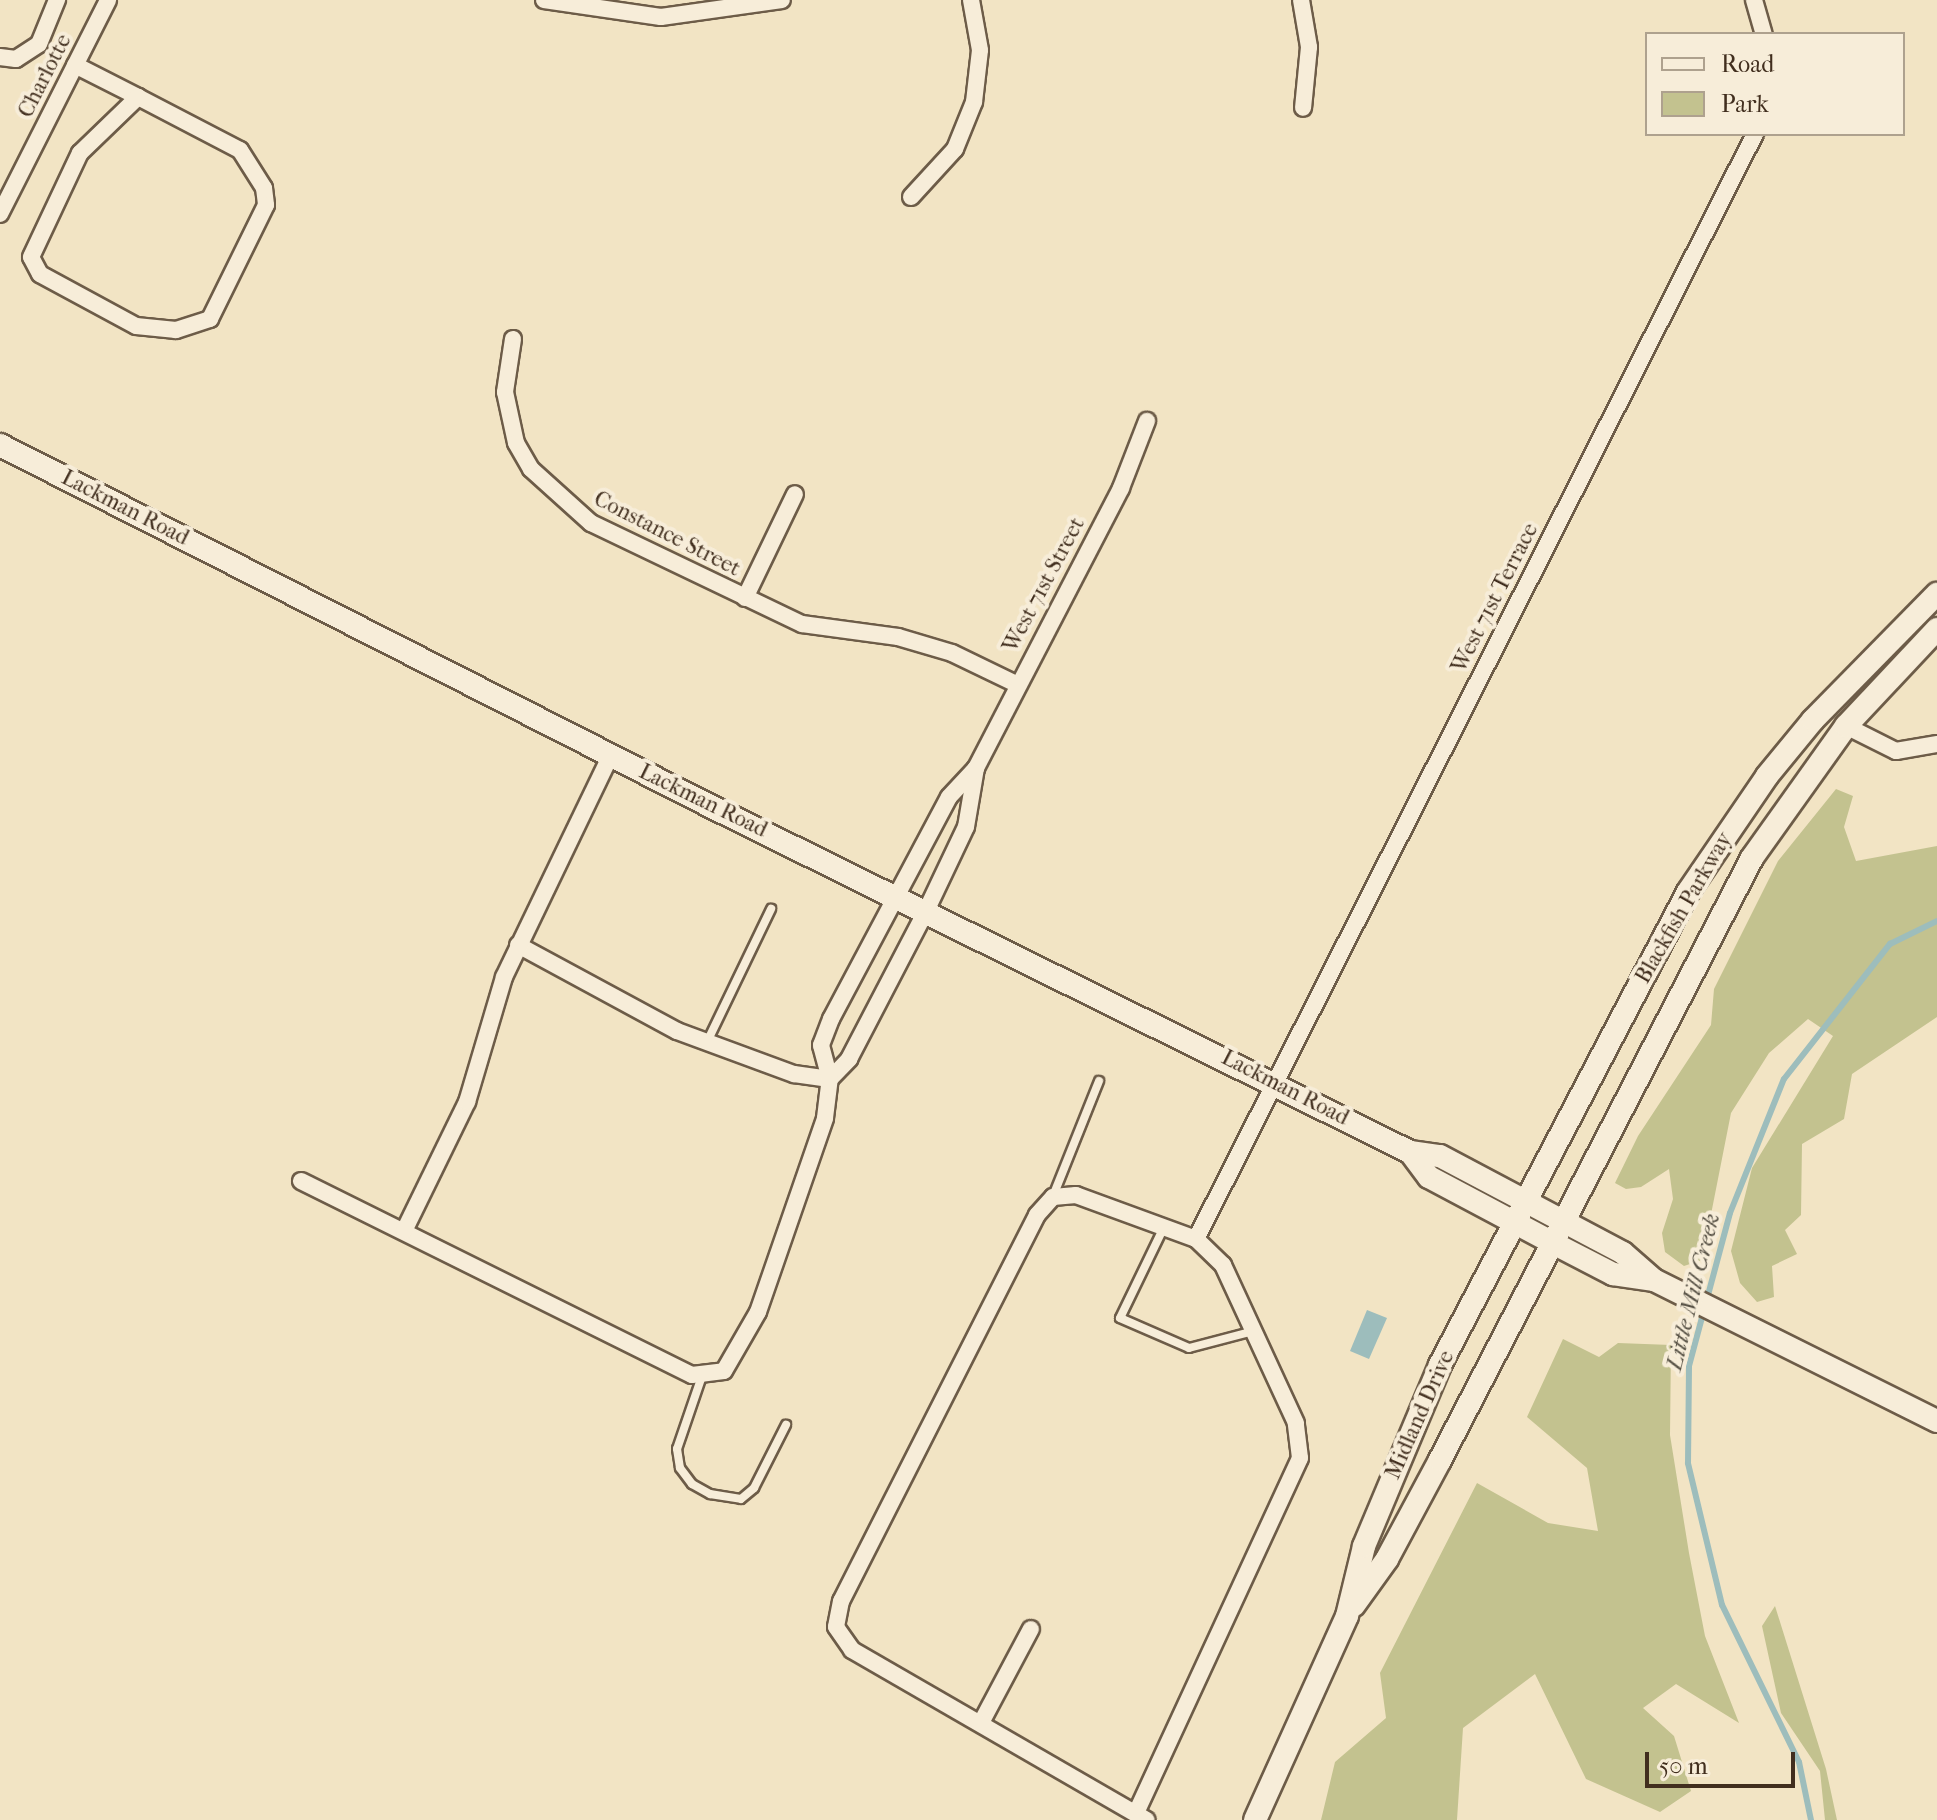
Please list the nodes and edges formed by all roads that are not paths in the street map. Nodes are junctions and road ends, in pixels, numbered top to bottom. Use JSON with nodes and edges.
{"nodes":[{"id":1,"x":57,"y":0,"type":"edge"},
{"id":2,"x":108,"y":0,"type":"edge"},
{"id":3,"x":544,"y":0,"type":"edge"},
{"id":4,"x":782,"y":0,"type":"edge"},
{"id":5,"x":971,"y":0,"type":"edge"},
{"id":6,"x":1301,"y":0,"type":"edge"},
{"id":7,"x":1754,"y":0,"type":"edge"},
{"id":8,"x":1763,"y":32,"type":"edge"},
{"id":9,"x":0,"y":57,"type":"edge"},
{"id":10,"x":75,"y":65,"type":"junction"},
{"id":11,"x":138,"y":97,"type":"junction"},
{"id":12,"x":1303,"y":108,"type":"dead end"},
{"id":13,"x":1754,"y":136,"type":"edge"},
{"id":14,"x":911,"y":197,"type":"dead end"},
{"id":15,"x":0,"y":214,"type":"edge"},
{"id":16,"x":513,"y":339,"type":"dead end"},
{"id":17,"x":1147,"y":421,"type":"dead end"},
{"id":18,"x":0,"y":445,"type":"edge"},
{"id":19,"x":795,"y":494,"type":"dead end"},
{"id":20,"x":1937,"y":594,"type":"edge"},
{"id":21,"x":745,"y":598,"type":"junction"},
{"id":22,"x":1937,"y":629,"type":"edge"},
{"id":23,"x":1016,"y":684,"type":"junction"},
{"id":24,"x":1846,"y":726,"type":"junction"},
{"id":25,"x":1937,"y":744,"type":"edge"},
{"id":26,"x":611,"y":755,"type":"junction"},
{"id":27,"x":976,"y":768,"type":"junction"},
{"id":28,"x":898,"y":894,"type":"junction"},
{"id":29,"x":771,"y":909,"type":"dead end"},
{"id":30,"x":927,"y":909,"type":"junction"},
{"id":31,"x":518,"y":945,"type":"junction"},
{"id":32,"x":706,"y":1043,"type":"junction"},
{"id":33,"x":830,"y":1079,"type":"junction"},
{"id":34,"x":1099,"y":1081,"type":"dead end"},
{"id":35,"x":1273,"y":1082,"type":"junction"},
{"id":36,"x":1410,"y":1152,"type":"junction"},
{"id":37,"x":301,"y":1181,"type":"dead end"},
{"id":38,"x":1053,"y":1197,"type":"junction"},
{"id":39,"x":1525,"y":1201,"type":"junction"},
{"id":40,"x":1563,"y":1221,"type":"junction"},
{"id":41,"x":1514,"y":1222,"type":"junction"},
{"id":42,"x":1164,"y":1227,"type":"junction"},
{"id":43,"x":404,"y":1231,"type":"junction"},
{"id":44,"x":1196,"y":1239,"type":"junction"},
{"id":45,"x":1551,"y":1242,"type":"junction"},
{"id":46,"x":1654,"y":1280,"type":"junction"},
{"id":47,"x":1257,"y":1330,"type":"junction"},
{"id":48,"x":702,"y":1376,"type":"junction"},
{"id":49,"x":1937,"y":1421,"type":"edge"},
{"id":50,"x":786,"y":1425,"type":"dead end"},
{"id":51,"x":1347,"y":1616,"type":"junction"},
{"id":52,"x":1031,"y":1629,"type":"dead end"},
{"id":53,"x":982,"y":1721,"type":"junction"},
{"id":54,"x":1141,"y":1816,"type":"edge"},
{"id":55,"x":1255,"y":1820,"type":"edge"}],
"edges":[{"from":1,"to":9,"type":"street"},
{"from":2,"to":10,"type":"street","name":"Charlotte"},
{"from":3,"to":4,"type":"street"},
{"from":5,"to":14,"type":"street"},
{"from":6,"to":12,"type":"street"},
{"from":7,"to":8,"type":"street"},
{"from":10,"to":11,"type":"street"},
{"from":10,"to":15,"type":"street","name":"Charlotte"},
{"from":11,"to":11,"type":"street"},
{"from":13,"to":35,"type":"street","name":"West 71st Terrace"},
{"from":16,"to":21,"type":"street","name":"Constance Street"},
{"from":17,"to":23,"type":"street","name":"West 71st Street"},
{"from":18,"to":26,"type":"main road","name":"Lackman Road"},
{"from":19,"to":21,"type":"street","name":"Constance Street"},
{"from":20,"to":39,"type":"main road","name":"Blackfish Parkway"},
{"from":21,"to":23,"type":"street","name":"Constance Street"},
{"from":22,"to":24,"type":"main road","name":"Blackfish Parkway"},
{"from":23,"to":27,"type":"street","name":"West 71st Street"},
{"from":24,"to":25,"type":"street"},
{"from":24,"to":40,"type":"main road","name":"Blackfish Parkway"},
{"from":26,"to":28,"type":"main road","name":"Lackman Road"},
{"from":26,"to":31,"type":"street"},
{"from":27,"to":28,"type":"street","name":"West 71st Street"},
{"from":27,"to":30,"type":"street","name":"West 71st Street"},
{"from":28,"to":30,"type":"main road","name":"Lackman Road"},
{"from":28,"to":33,"type":"street","name":"West 71st Street"},
{"from":29,"to":32,"type":"lane"},
{"from":30,"to":33,"type":"street","name":"West 71st Street"},
{"from":30,"to":35,"type":"main road","name":"Lackman Road"},
{"from":31,"to":32,"type":"street"},
{"from":31,"to":43,"type":"street"},
{"from":32,"to":33,"type":"street"},
{"from":33,"to":48,"type":"street"},
{"from":34,"to":38,"type":"lane"},
{"from":35,"to":36,"type":"main road","name":"Lackman Road"},
{"from":35,"to":44,"type":"street","name":"West 71st Terrace"},
{"from":36,"to":39,"type":"main road","name":"Lackman Road"},
{"from":36,"to":41,"type":"main road","name":"Lackman Road"},
{"from":37,"to":43,"type":"street"},
{"from":38,"to":42,"type":"street"},
{"from":38,"to":53,"type":"street"},
{"from":39,"to":40,"type":"main road","name":"Lackman Road"},
{"from":39,"to":41,"type":"main road","name":"Blackfish Parkway"},
{"from":40,"to":45,"type":"main road","name":"Blackfish Parkway"},
{"from":40,"to":46,"type":"main road","name":"Lackman Road"},
{"from":41,"to":45,"type":"main road","name":"Lackman Road"},
{"from":41,"to":51,"type":"main road","name":"Midland Drive"},
{"from":42,"to":44,"type":"street"},
{"from":42,"to":47,"type":"lane"},
{"from":43,"to":48,"type":"street"},
{"from":44,"to":47,"type":"street"},
{"from":45,"to":46,"type":"main road","name":"Lackman Road"},
{"from":45,"to":51,"type":"main road","name":"Midland Drive"},
{"from":46,"to":49,"type":"main road","name":"Lackman Road"},
{"from":47,"to":54,"type":"street"},
{"from":48,"to":50,"type":"lane"},
{"from":51,"to":55,"type":"main road","name":"Midland Drive"},
{"from":52,"to":53,"type":"street"},
{"from":53,"to":54,"type":"street"}]}
